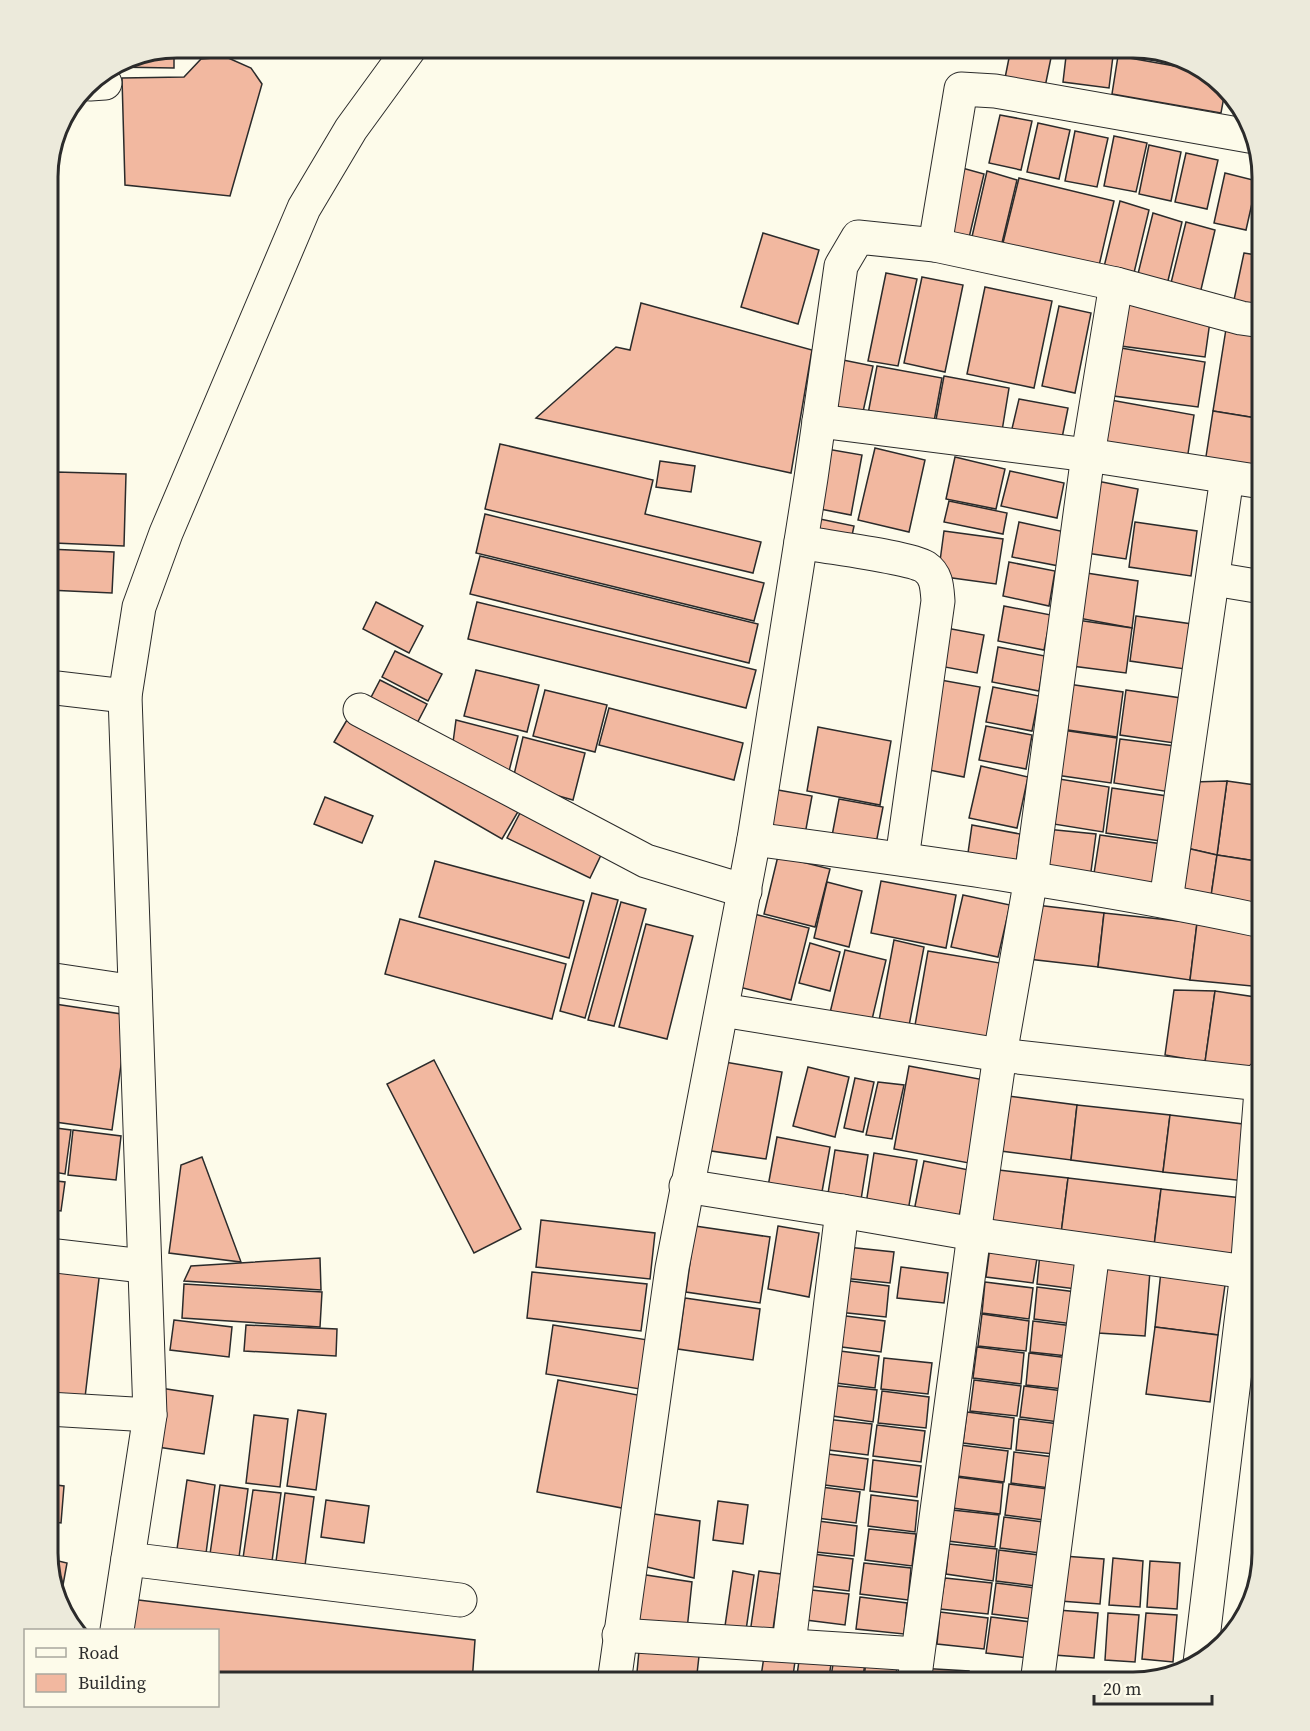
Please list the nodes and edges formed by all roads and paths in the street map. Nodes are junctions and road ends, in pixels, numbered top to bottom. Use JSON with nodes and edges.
{"nodes":[{"id":1,"x":403,"y":58,"type":"edge"},
{"id":2,"x":1240,"y":128,"type":"edge"},
{"id":3,"x":935,"y":245,"type":"junction"},
{"id":4,"x":1116,"y":284,"type":"junction"},
{"id":5,"x":1252,"y":320,"type":"edge"},
{"id":6,"x":819,"y":421,"type":"junction"},
{"id":7,"x":1088,"y":455,"type":"junction"},
{"id":8,"x":1227,"y":477,"type":"junction"},
{"id":9,"x":1252,"y":481,"type":"edge"},
{"id":10,"x":801,"y":542,"type":"junction"},
{"id":11,"x":1214,"y":579,"type":"junction"},
{"id":12,"x":1252,"y":585,"type":"edge"},
{"id":13,"x":59,"y":688,"type":"edge"},
{"id":14,"x":125,"y":696,"type":"junction"},
{"id":15,"x":360,"y":710,"type":"dead end"},
{"id":16,"x":754,"y":840,"type":"junction"},
{"id":17,"x":902,"y":859,"type":"junction"},
{"id":18,"x":1031,"y":878,"type":"junction"},
{"id":19,"x":745,"y":891,"type":"junction"},
{"id":20,"x":1166,"y":901,"type":"junction"},
{"id":21,"x":1252,"y":919,"type":"edge"},
{"id":22,"x":58,"y":981,"type":"edge"},
{"id":23,"x":135,"y":992,"type":"junction"},
{"id":24,"x":722,"y":1010,"type":"junction"},
{"id":25,"x":1000,"y":1055,"type":"junction"},
{"id":26,"x":1252,"y":1080,"type":"edge"},
{"id":27,"x":686,"y":1186,"type":"junction"},
{"id":28,"x":842,"y":1211,"type":"junction"},
{"id":29,"x":1252,"y":1227,"type":"edge"},
{"id":30,"x":974,"y":1234,"type":"junction"},
{"id":31,"x":1093,"y":1251,"type":"junction"},
{"id":32,"x":58,"y":1256,"type":"edge"},
{"id":33,"x":143,"y":1266,"type":"junction"},
{"id":34,"x":1247,"y":1272,"type":"junction"},
{"id":35,"x":58,"y":1410,"type":"edge"},
{"id":36,"x":150,"y":1415,"type":"junction"},
{"id":37,"x":128,"y":1559,"type":"junction"},
{"id":38,"x":460,"y":1600,"type":"dead end"},
{"id":39,"x":117,"y":1629,"type":"edge"},
{"id":40,"x":619,"y":1635,"type":"junction"},
{"id":41,"x":789,"y":1644,"type":"junction"},
{"id":42,"x":1202,"y":1649,"type":"edge"},
{"id":43,"x":916,"y":1668,"type":"edge"},
{"id":44,"x":615,"y":1672,"type":"edge"},
{"id":45,"x":1038,"y":1672,"type":"edge"}],
"edges":[{"from":1,"to":14,"type":"street"},
{"from":2,"to":3,"type":"street"},
{"from":3,"to":4,"type":"street"},
{"from":3,"to":6,"type":"street"},
{"from":4,"to":5,"type":"street"},
{"from":4,"to":7,"type":"street"},
{"from":6,"to":7,"type":"street"},
{"from":6,"to":10,"type":"street"},
{"from":7,"to":8,"type":"street"},
{"from":7,"to":18,"type":"street"},
{"from":8,"to":9,"type":"street"},
{"from":8,"to":11,"type":"street"},
{"from":10,"to":16,"type":"street"},
{"from":10,"to":17,"type":"street"},
{"from":11,"to":12,"type":"street"},
{"from":11,"to":20,"type":"street"},
{"from":13,"to":14,"type":"street"},
{"from":14,"to":23,"type":"street"},
{"from":15,"to":19,"type":"street"},
{"from":16,"to":17,"type":"street"},
{"from":16,"to":19,"type":"street"},
{"from":17,"to":18,"type":"street"},
{"from":18,"to":20,"type":"street"},
{"from":18,"to":25,"type":"street"},
{"from":19,"to":24,"type":"street"},
{"from":20,"to":21,"type":"street"},
{"from":22,"to":23,"type":"street"},
{"from":23,"to":33,"type":"street"},
{"from":24,"to":25,"type":"street"},
{"from":24,"to":27,"type":"street"},
{"from":25,"to":26,"type":"street"},
{"from":25,"to":30,"type":"street"},
{"from":27,"to":28,"type":"street"},
{"from":27,"to":40,"type":"street"},
{"from":28,"to":30,"type":"street"},
{"from":28,"to":41,"type":"street"},
{"from":29,"to":34,"type":"street"},
{"from":30,"to":31,"type":"street"},
{"from":30,"to":43,"type":"street"},
{"from":31,"to":34,"type":"street"},
{"from":31,"to":45,"type":"street"},
{"from":32,"to":33,"type":"street"},
{"from":33,"to":36,"type":"street"},
{"from":34,"to":42,"type":"street"},
{"from":35,"to":36,"type":"street"},
{"from":36,"to":37,"type":"street"},
{"from":37,"to":38,"type":"street"},
{"from":37,"to":39,"type":"street"},
{"from":40,"to":41,"type":"street"},
{"from":40,"to":44,"type":"street"},
{"from":41,"to":43,"type":"street"}]}
